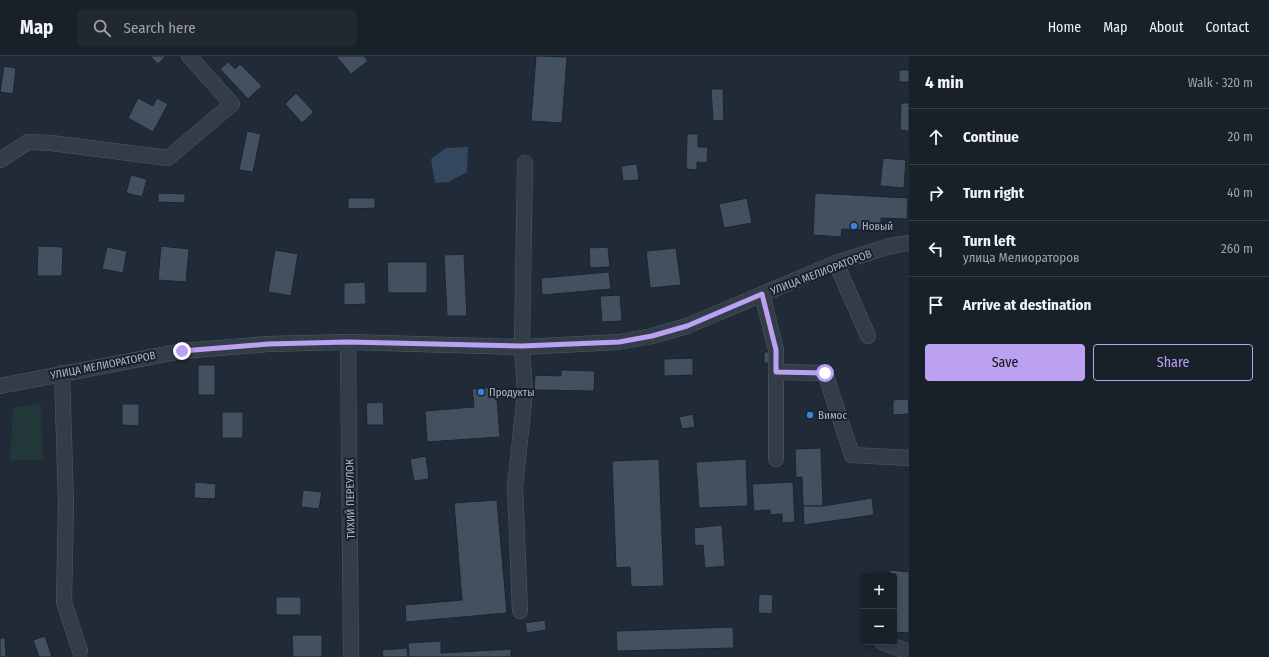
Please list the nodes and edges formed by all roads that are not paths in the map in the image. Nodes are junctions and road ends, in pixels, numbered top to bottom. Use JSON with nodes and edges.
{"nodes":[{"id":1,"x":189,"y":56,"type":"edge"},
{"id":2,"x":0,"y":160,"type":"edge"},
{"id":3,"x":525,"y":163,"type":"dead end"},
{"id":4,"x":909,"y":243,"type":"edge"},
{"id":5,"x":836,"y":263,"type":"junction"},
{"id":6,"x":762,"y":294,"type":"junction"},
{"id":7,"x":868,"y":336,"type":"dead end"},
{"id":8,"x":348,"y":342,"type":"junction"},
{"id":9,"x":522,"y":346,"type":"junction"},
{"id":10,"x":776,"y":372,"type":"junction"},
{"id":11,"x":62,"y":373,"type":"junction"},
{"id":12,"x":0,"y":386,"type":"edge"},
{"id":13,"x":909,"y":458,"type":"edge"},
{"id":14,"x":776,"y":459,"type":"dead end"},
{"id":15,"x":520,"y":611,"type":"dead end"},
{"id":16,"x":890,"y":645,"type":"edge"},
{"id":17,"x":80,"y":651,"type":"dead end"},
{"id":18,"x":909,"y":652,"type":"edge"},
{"id":19,"x":351,"y":657,"type":"edge"}],
"edges":[{"from":1,"to":2,"type":"street"},
{"from":3,"to":9,"type":"street"},
{"from":4,"to":5,"type":"street","name":"УЛИЦА МЕЛИОРАТОРОВ"},
{"from":5,"to":6,"type":"street","name":"УЛИЦА МЕЛИОРАТОРОВ"},
{"from":5,"to":7,"type":"street"},
{"from":6,"to":9,"type":"street","name":"УЛИЦА МЕЛИОРАТОРОВ"},
{"from":6,"to":10,"type":"street"},
{"from":8,"to":9,"type":"street","name":"УЛИЦА МЕЛИОРАТОРОВ"},
{"from":8,"to":11,"type":"street","name":"УЛИЦА МЕЛИОРАТОРОВ"},
{"from":8,"to":19,"type":"street","name":"ТИХИЙ ПЕРЕУЛОК"},
{"from":9,"to":15,"type":"street"},
{"from":10,"to":13,"type":"street"},
{"from":10,"to":14,"type":"street"},
{"from":11,"to":12,"type":"street","name":"УЛИЦА МЕЛИОРАТОРОВ"},
{"from":11,"to":17,"type":"street"},
{"from":16,"to":18,"type":"street"}]}
